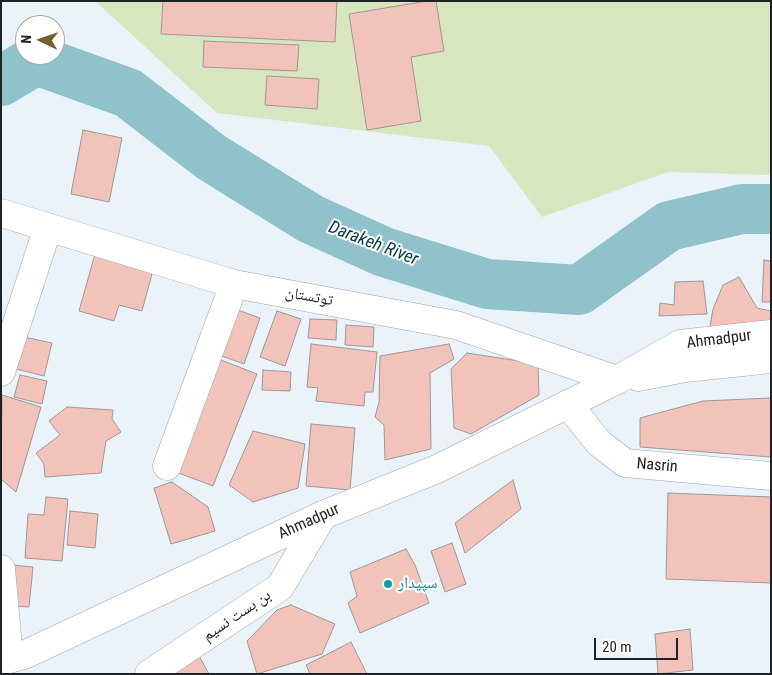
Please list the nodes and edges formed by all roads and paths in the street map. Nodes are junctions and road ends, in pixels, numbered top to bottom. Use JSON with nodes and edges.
{"nodes":[{"id":1,"x":1,"y":213,"type":"edge"},
{"id":2,"x":48,"y":227,"type":"junction"},
{"id":3,"x":234,"y":284,"type":"junction"},
{"id":4,"x":771,"y":334,"type":"edge"},
{"id":5,"x":771,"y":359,"type":"edge"},
{"id":6,"x":1,"y":372,"type":"edge"},
{"id":7,"x":617,"y":380,"type":"junction"},
{"id":8,"x":568,"y":404,"type":"junction"},
{"id":9,"x":167,"y":466,"type":"dead end"},
{"id":10,"x":771,"y":476,"type":"edge"},
{"id":11,"x":323,"y":515,"type":"junction"},
{"id":12,"x":1,"y":569,"type":"edge"},
{"id":13,"x":5,"y":660,"type":"edge"},
{"id":14,"x":149,"y":674,"type":"edge"}],
"edges":[{"from":1,"to":2,"type":"street","name":"توتستان"},
{"from":2,"to":3,"type":"street","name":"توتستان"},
{"from":2,"to":6,"type":"street"},
{"from":3,"to":7,"type":"street","name":"توتستان"},
{"from":3,"to":9,"type":"street"},
{"from":4,"to":7,"type":"street","name":"Ahmadpur"},
{"from":5,"to":7,"type":"street","name":"Ahmadpur"},
{"from":7,"to":8,"type":"street","name":"Ahmadpur"},
{"from":8,"to":10,"type":"street","name":"Nasrin"},
{"from":8,"to":11,"type":"street","name":"Ahmadpur"},
{"from":11,"to":13,"type":"street","name":"Ahmadpur"},
{"from":11,"to":14,"type":"street","name":"بن بست نسیم"},
{"from":12,"to":13,"type":"street"}]}
